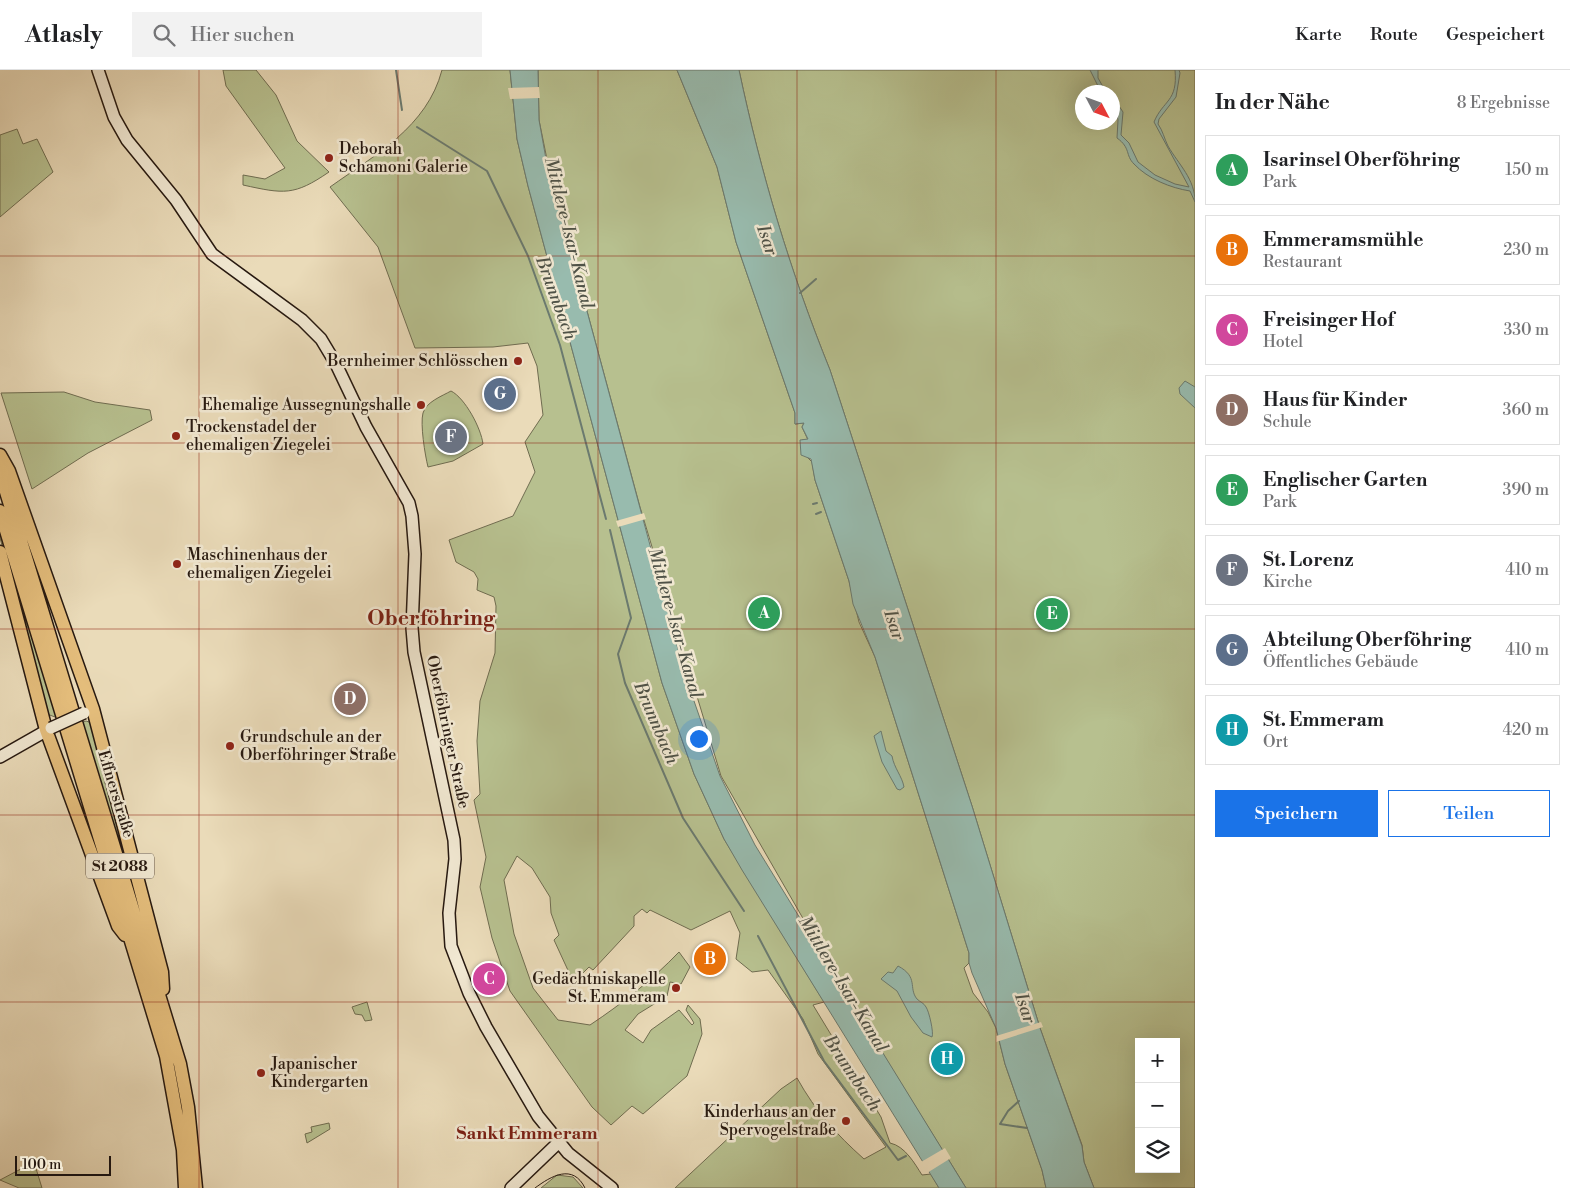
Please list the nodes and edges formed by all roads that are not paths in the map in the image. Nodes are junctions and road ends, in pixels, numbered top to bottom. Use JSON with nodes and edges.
{"nodes":[{"id":1,"x":98,"y":70,"type":"edge"},
{"id":2,"x":0,"y":455,"type":"edge"},
{"id":3,"x":0,"y":472,"type":"edge"},
{"id":4,"x":0,"y":511,"type":"edge"},
{"id":5,"x":0,"y":552,"type":"edge"},
{"id":6,"x":89,"y":711,"type":"junction"},
{"id":7,"x":48,"y":729,"type":"junction"},
{"id":8,"x":0,"y":756,"type":"edge"},
{"id":9,"x":133,"y":947,"type":"junction"},
{"id":10,"x":163,"y":1007,"type":"junction"},
{"id":11,"x":559,"y":1142,"type":"junction"},
{"id":12,"x":186,"y":1188,"type":"edge"},
{"id":13,"x":196,"y":1188,"type":"edge"},
{"id":14,"x":511,"y":1188,"type":"edge"},
{"id":15,"x":612,"y":1188,"type":"edge"}],
"edges":[{"from":1,"to":11,"type":"main road","name":"Oberföhringer Straße"},
{"from":2,"to":6,"type":"highway"},
{"from":3,"to":10,"type":"highway","name":"Effnerstraße","number":"St 2088"},
{"from":4,"to":9,"type":"highway","name":"Effnerstraße","number":"St 2088"},
{"from":5,"to":7,"type":"highway"},
{"from":6,"to":7,"type":"main road","bridge":true},
{"from":6,"to":10,"type":"highway"},
{"from":7,"to":8,"type":"main road"},
{"from":7,"to":9,"type":"highway"},
{"from":9,"to":12,"type":"highway","name":"Effnerstraße","number":"St 2088"},
{"from":10,"to":13,"type":"highway","name":"Effnerstraße","number":"St 2088"},
{"from":11,"to":14,"type":"main road"},
{"from":11,"to":15,"type":"main road","name":"Oberföhringer Straße"}]}
